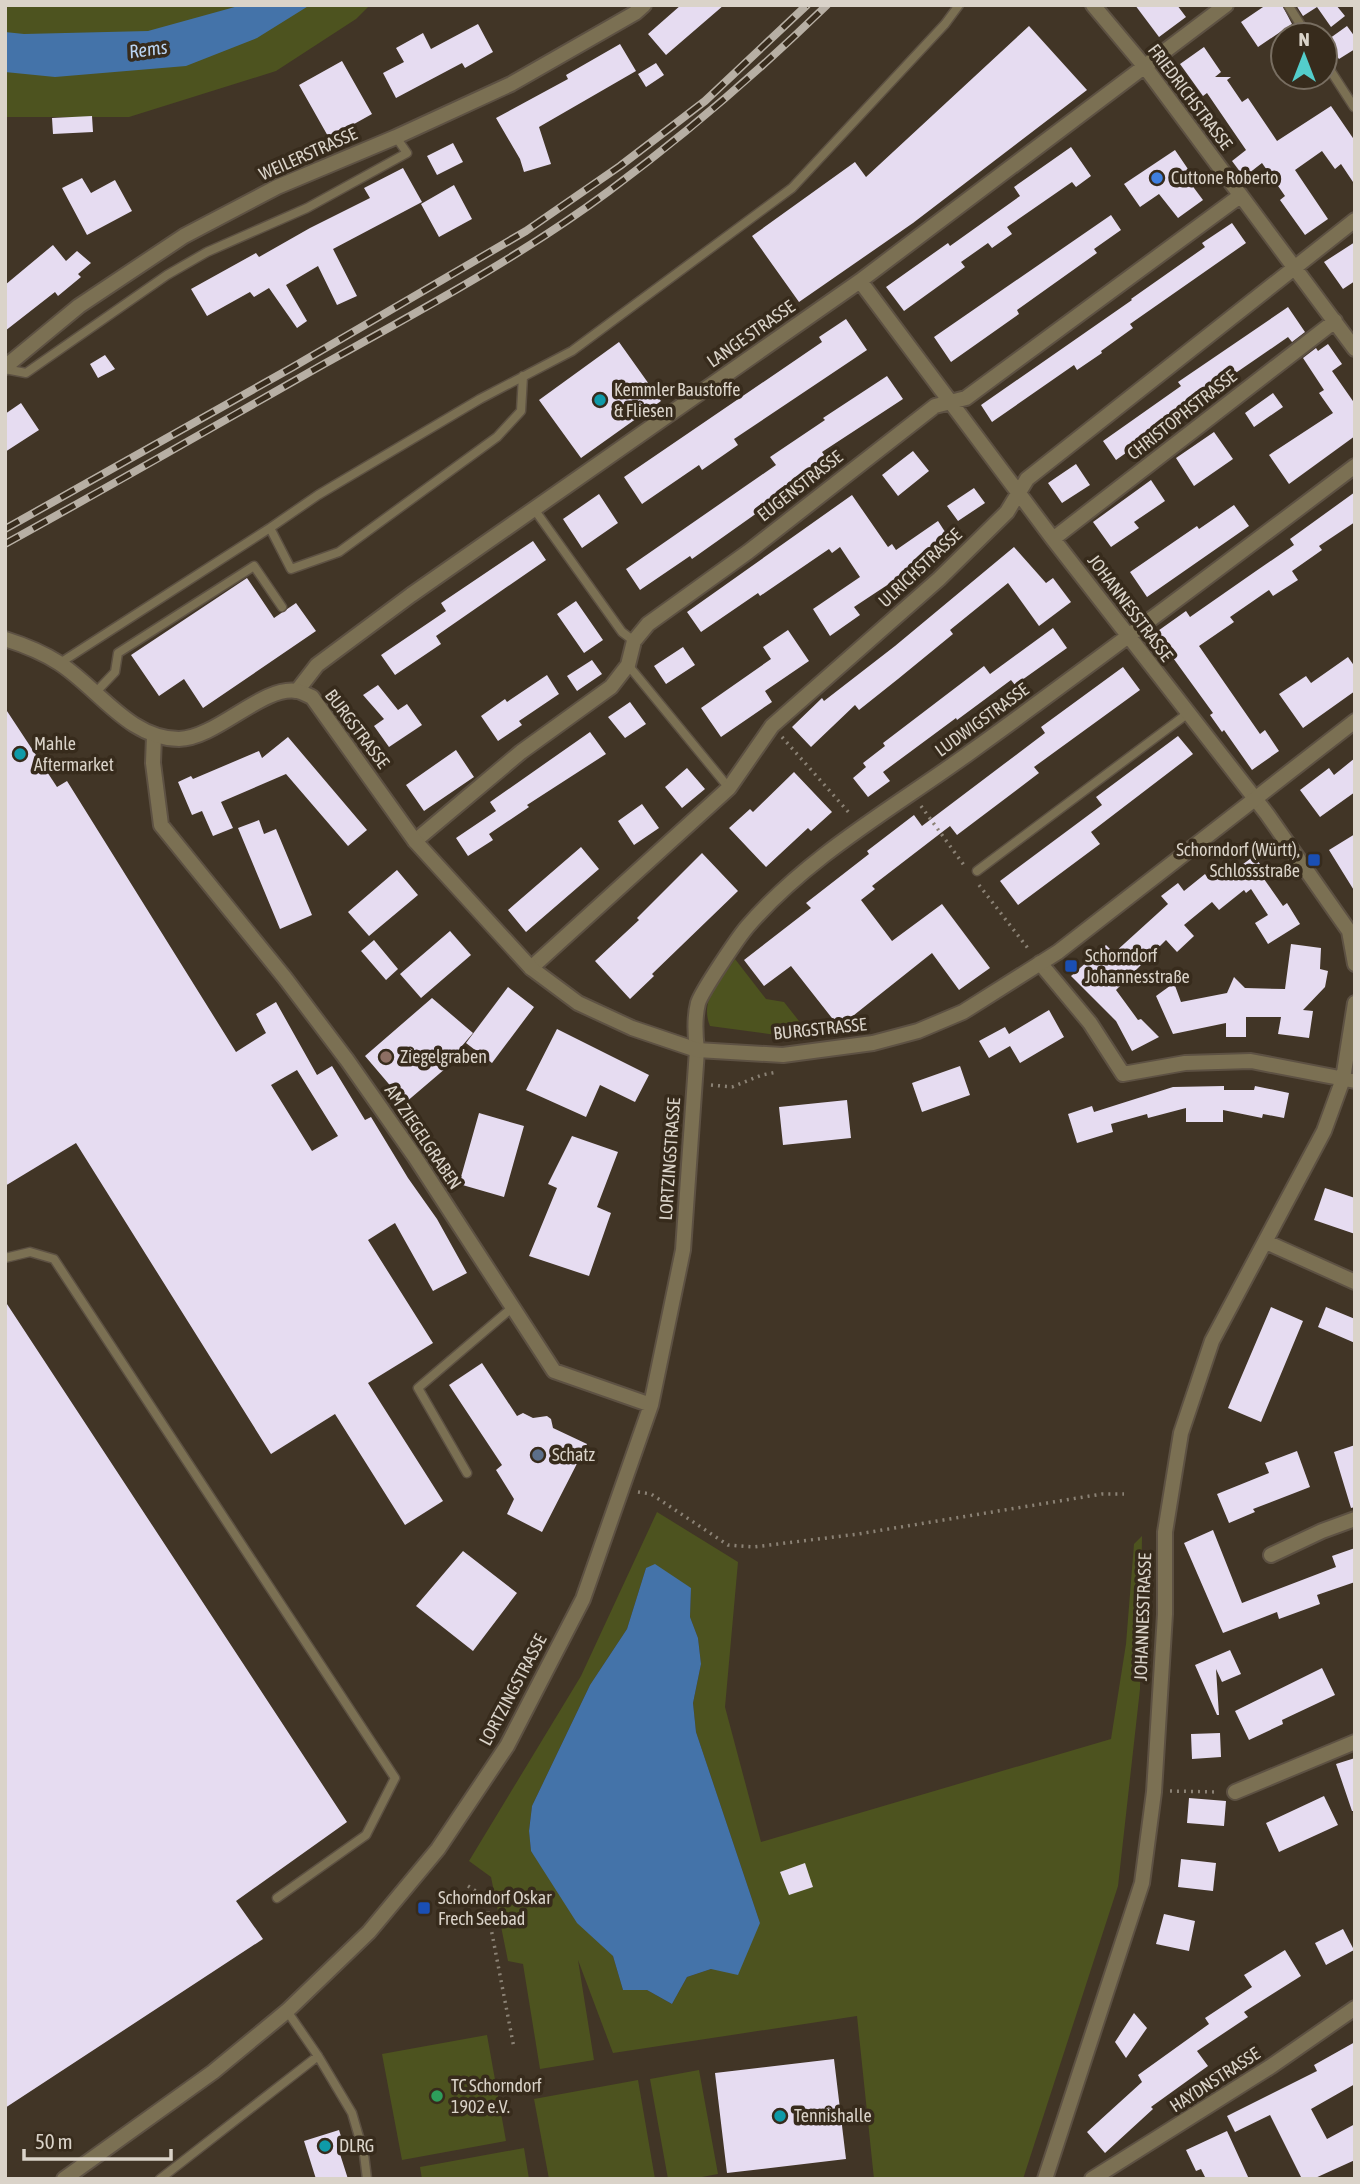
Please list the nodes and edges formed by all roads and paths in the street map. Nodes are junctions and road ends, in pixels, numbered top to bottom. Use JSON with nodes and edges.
{"nodes":[{"id":1,"x":644,"y":5,"type":"edge"},
{"id":2,"x":959,"y":5,"type":"edge"},
{"id":3,"x":1093,"y":5,"type":"edge"},
{"id":4,"x":1226,"y":5,"type":"edge"},
{"id":5,"x":1288,"y":5,"type":"edge"},
{"id":6,"x":1298,"y":21,"type":"edge"},
{"id":7,"x":1145,"y":67,"type":"junction"},
{"id":8,"x":1339,"y":84,"type":"edge"},
{"id":9,"x":1354,"y":107,"type":"edge"},
{"id":10,"x":396,"y":137,"type":"junction"},
{"id":11,"x":1240,"y":196,"type":"junction"},
{"id":12,"x":1355,"y":220,"type":"edge"},
{"id":13,"x":1295,"y":268,"type":"junction"},
{"id":14,"x":860,"y":281,"type":"junction"},
{"id":15,"x":1335,"y":321,"type":"junction"},
{"id":16,"x":1355,"y":349,"type":"edge"},
{"id":17,"x":5,"y":368,"type":"edge"},
{"id":18,"x":523,"y":376,"type":"junction"},
{"id":19,"x":950,"y":402,"type":"junction"},
{"id":20,"x":1355,"y":466,"type":"edge"},
{"id":21,"x":1019,"y":494,"type":"junction"},
{"id":22,"x":534,"y":509,"type":"junction"},
{"id":23,"x":270,"y":528,"type":"junction"},
{"id":24,"x":1053,"y":538,"type":"junction"},
{"id":25,"x":282,"y":607,"type":"dead end"},
{"id":26,"x":1128,"y":638,"type":"junction"},
{"id":27,"x":5,"y":639,"type":"edge"},
{"id":28,"x":634,"y":641,"type":"junction"},
{"id":29,"x":60,"y":663,"type":"junction"},
{"id":30,"x":628,"y":665,"type":"junction"},
{"id":31,"x":297,"y":691,"type":"junction"},
{"id":32,"x":96,"y":692,"type":"junction"},
{"id":33,"x":1187,"y":714,"type":"junction"},
{"id":34,"x":1355,"y":721,"type":"edge"},
{"id":35,"x":772,"y":726,"type":"junction"},
{"id":36,"x":154,"y":736,"type":"junction"},
{"id":37,"x":729,"y":788,"type":"junction"},
{"id":38,"x":1254,"y":798,"type":"junction"},
{"id":39,"x":862,"y":827,"type":"junction"},
{"id":40,"x":415,"y":841,"type":"junction"},
{"id":41,"x":977,"y":871,"type":"dead end"},
{"id":42,"x":1352,"y":930,"type":"edge"},
{"id":43,"x":1040,"y":963,"type":"junction"},
{"id":44,"x":1355,"y":964,"type":"edge"},
{"id":45,"x":531,"y":968,"type":"junction"},
{"id":46,"x":1355,"y":1003,"type":"edge"},
{"id":47,"x":1353,"y":1033,"type":"edge"},
{"id":48,"x":696,"y":1050,"type":"junction"},
{"id":49,"x":1349,"y":1080,"type":"edge"},
{"id":50,"x":1266,"y":1242,"type":"junction"},
{"id":51,"x":5,"y":1258,"type":"edge"},
{"id":52,"x":1355,"y":1282,"type":"edge"},
{"id":53,"x":513,"y":1307,"type":"junction"},
{"id":54,"x":651,"y":1405,"type":"junction"},
{"id":55,"x":467,"y":1473,"type":"dead end"},
{"id":56,"x":651,"y":1494,"type":"dead end"},
{"id":57,"x":1124,"y":1494,"type":"dead end"},
{"id":58,"x":1355,"y":1520,"type":"edge"},
{"id":59,"x":1271,"y":1555,"type":"dead end"},
{"id":60,"x":1355,"y":1742,"type":"edge"},
{"id":61,"x":1154,"y":1792,"type":"junction"},
{"id":62,"x":1235,"y":1792,"type":"joint"},
{"id":63,"x":468,"y":1886,"type":"dead end"},
{"id":64,"x":277,"y":1898,"type":"dead end"},
{"id":65,"x":1355,"y":2008,"type":"edge"},
{"id":66,"x":287,"y":2011,"type":"junction"},
{"id":67,"x":514,"y":2048,"type":"dead end"},
{"id":68,"x":318,"y":2056,"type":"junction"},
{"id":69,"x":1048,"y":2178,"type":"edge"},
{"id":70,"x":64,"y":2179,"type":"edge"},
{"id":71,"x":160,"y":2179,"type":"edge"},
{"id":72,"x":367,"y":2179,"type":"edge"},
{"id":73,"x":1092,"y":2179,"type":"edge"}],
"edges":[{"from":1,"to":10,"type":"street","name":"WEILERSTRASSE"},
{"from":2,"to":18,"type":"lane"},
{"from":3,"to":7,"type":"street","name":"FRIEDRICHSTRASSE"},
{"from":4,"to":7,"type":"street","name":"LANGE STRASSE"},
{"from":5,"to":6,"type":"lane"},
{"from":7,"to":11,"type":"street","name":"FRIEDRICHSTRASSE"},
{"from":7,"to":14,"type":"street","name":"LANGE STRASSE"},
{"from":8,"to":9,"type":"lane"},
{"from":10,"to":17,"type":"street","name":"WEILERSTRASSE"},
{"from":10,"to":17,"type":"lane"},
{"from":11,"to":13,"type":"street","name":"FRIEDRICHSTRASSE"},
{"from":11,"to":19,"type":"street","name":"EUGENSTRASSE"},
{"from":12,"to":13,"type":"street","name":"ULRICHSTRASSE"},
{"from":13,"to":15,"type":"street","name":"FRIEDRICHSTRASSE"},
{"from":13,"to":21,"type":"street","name":"ULRICHSTRASSE"},
{"from":14,"to":19,"type":"street","name":"JOHANNESSTRASSE"},
{"from":14,"to":22,"type":"street","name":"LANGE STRASSE"},
{"from":15,"to":16,"type":"street","name":"FRIEDRICHSTRASSE"},
{"from":15,"to":24,"type":"street","name":"CHRISTOPHSTRASSE"},
{"from":18,"to":23,"type":"lane"},
{"from":18,"to":23,"type":"lane"},
{"from":19,"to":21,"type":"street","name":"JOHANNESSTRASSE"},
{"from":19,"to":28,"type":"street","name":"EUGENSTRASSE"},
{"from":20,"to":26,"type":"street","name":"LUDWIGSTRASSE"},
{"from":21,"to":24,"type":"street","name":"JOHANNESSTRASSE"},
{"from":21,"to":35,"type":"street","name":"ULRICHSTRASSE"},
{"from":22,"to":28,"type":"lane"},
{"from":22,"to":31,"type":"street","name":"LANGE STRASSE"},
{"from":23,"to":29,"type":"lane"},
{"from":24,"to":26,"type":"street","name":"JOHANNESSTRASSE"},
{"from":25,"to":32,"type":"lane"},
{"from":26,"to":33,"type":"street","name":"JOHANNESSTRASSE"},
{"from":26,"to":39,"type":"street","name":"LUDWIGSTRASSE"},
{"from":27,"to":29,"type":"street"},
{"from":28,"to":30,"type":"street"},
{"from":29,"to":32,"type":"street"},
{"from":30,"to":37,"type":"lane"},
{"from":30,"to":40,"type":"street"},
{"from":31,"to":36,"type":"street"},
{"from":31,"to":40,"type":"street","name":"BURGSTRASSE"},
{"from":32,"to":36,"type":"street"},
{"from":33,"to":38,"type":"street","name":"JOHANNESSTRASSE"},
{"from":33,"to":41,"type":"lane"},
{"from":34,"to":38,"type":"street","name":"BURGSTRASSE"},
{"from":35,"to":37,"type":"street","name":"ULRICHSTRASSE"},
{"from":35,"to":39,"type":"path"},
{"from":36,"to":53,"type":"street","name":"AM ZIEGELGRABEN"},
{"from":37,"to":45,"type":"street","name":"ULRICHSTRASSE"},
{"from":38,"to":42,"type":"street","name":"JOHANNESSTRASSE"},
{"from":38,"to":43,"type":"street","name":"BURGSTRASSE"},
{"from":39,"to":48,"type":"street","name":"LUDWIGSTRASSE"},
{"from":40,"to":45,"type":"street","name":"BURGSTRASSE"},
{"from":42,"to":44,"type":"street","name":"JOHANNESSTRASSE"},
{"from":43,"to":48,"type":"street","name":"BURGSTRASSE"},
{"from":43,"to":49,"type":"street"},
{"from":45,"to":48,"type":"street","name":"BURGSTRASSE"},
{"from":46,"to":47,"type":"street","name":"JOHANNESSTRASSE"},
{"from":47,"to":49,"type":"street","name":"JOHANNESSTRASSE"},
{"from":48,"to":54,"type":"street","name":"LORTZINGSTRASSE"},
{"from":49,"to":50,"type":"street","name":"JOHANNESSTRASSE"},
{"from":50,"to":52,"type":"street"},
{"from":50,"to":61,"type":"street","name":"JOHANNESSTRASSE"},
{"from":51,"to":64,"type":"lane"},
{"from":53,"to":54,"type":"street","name":"AM ZIEGELGRABEN"},
{"from":53,"to":55,"type":"lane"},
{"from":54,"to":66,"type":"street","name":"LORTZINGSTRASSE"},
{"from":56,"to":57,"type":"path"},
{"from":58,"to":59,"type":"street"},
{"from":60,"to":62,"type":"street"},
{"from":61,"to":62,"type":"path"},
{"from":61,"to":69,"type":"street","name":"JOHANNESSTRASSE"},
{"from":63,"to":67,"type":"path"},
{"from":65,"to":73,"type":"street","name":"HAYDNSTRASSE"},
{"from":66,"to":68,"type":"lane"},
{"from":66,"to":70,"type":"street","name":"LORTZINGSTRASSE"},
{"from":68,"to":71,"type":"lane"},
{"from":68,"to":72,"type":"lane"}]}
